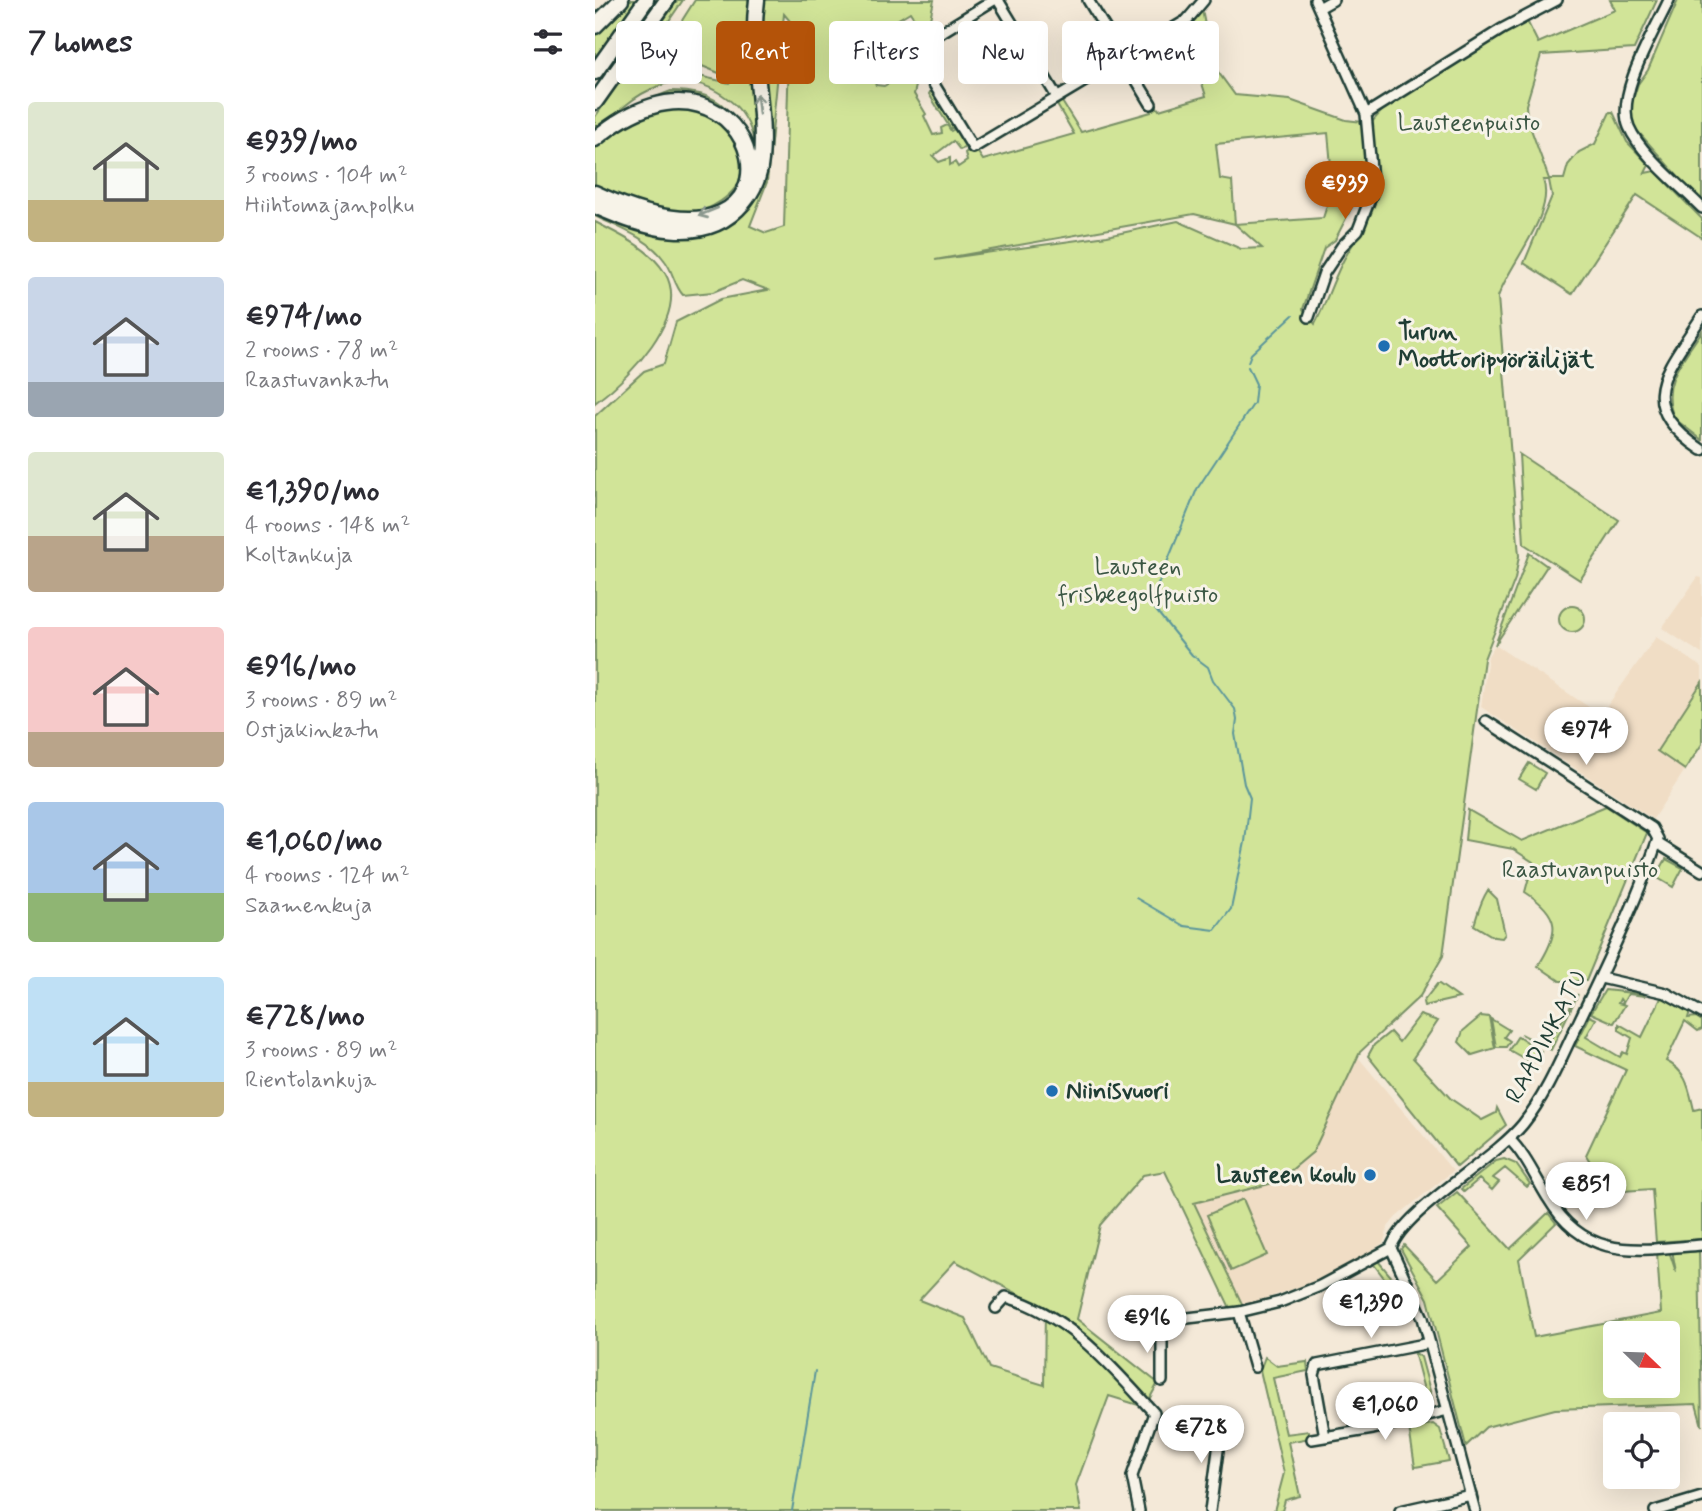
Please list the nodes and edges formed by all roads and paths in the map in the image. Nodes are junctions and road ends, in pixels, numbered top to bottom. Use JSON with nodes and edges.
{"nodes":[{"id":1,"x":621,"y":0,"type":"edge"},
{"id":2,"x":646,"y":0,"type":"edge"},
{"id":3,"x":667,"y":0,"type":"edge"},
{"id":4,"x":757,"y":0,"type":"edge"},
{"id":5,"x":996,"y":0,"type":"edge"},
{"id":6,"x":1087,"y":0,"type":"edge"},
{"id":7,"x":1204,"y":0,"type":"edge"},
{"id":8,"x":1333,"y":0,"type":"edge"},
{"id":9,"x":1557,"y":0,"type":"edge"},
{"id":10,"x":1669,"y":0,"type":"edge"},
{"id":11,"x":1317,"y":4,"type":"edge"},
{"id":12,"x":1100,"y":21,"type":"edge"},
{"id":13,"x":1185,"y":21,"type":"edge"},
{"id":14,"x":595,"y":26,"type":"edge"},
{"id":15,"x":944,"y":31,"type":"edge"},
{"id":16,"x":595,"y":72,"type":"edge"},
{"id":17,"x":934,"y":84,"type":"edge"},
{"id":18,"x":1079,"y":84,"type":"edge"},
{"id":19,"x":1139,"y":84,"type":"edge"},
{"id":20,"x":662,"y":90,"type":"dead end"},
{"id":21,"x":1057,"y":97,"type":"junction"},
{"id":22,"x":595,"y":102,"type":"edge"},
{"id":23,"x":1151,"y":104,"type":"dead end"},
{"id":24,"x":733,"y":107,"type":"dead end"},
{"id":25,"x":1366,"y":114,"type":"junction"},
{"id":26,"x":595,"y":139,"type":"edge"},
{"id":27,"x":595,"y":193,"type":"edge"},
{"id":28,"x":595,"y":206,"type":"edge"},
{"id":29,"x":1702,"y":208,"type":"edge"},
{"id":30,"x":1702,"y":316,"type":"edge"},
{"id":31,"x":1309,"y":317,"type":"dead end"},
{"id":32,"x":1702,"y":450,"type":"edge"},
{"id":33,"x":1486,"y":721,"type":"dead end"},
{"id":34,"x":1658,"y":840,"type":"junction"},
{"id":35,"x":1702,"y":871,"type":"edge"},
{"id":36,"x":1601,"y":978,"type":"junction"},
{"id":37,"x":1702,"y":1013,"type":"edge"},
{"id":38,"x":1509,"y":1139,"type":"junction"},
{"id":39,"x":1702,"y":1245,"type":"edge"},
{"id":40,"x":1391,"y":1248,"type":"junction"},
{"id":41,"x":996,"y":1308,"type":"dead end"},
{"id":42,"x":1239,"y":1312,"type":"junction"},
{"id":43,"x":1430,"y":1343,"type":"junction"},
{"id":44,"x":1255,"y":1367,"type":"dead end"},
{"id":45,"x":1162,"y":1381,"type":"dead end"},
{"id":46,"x":1157,"y":1403,"type":"dead end"},
{"id":47,"x":1448,"y":1410,"type":"junction"},
{"id":48,"x":1154,"y":1413,"type":"junction"},
{"id":49,"x":1221,"y":1420,"type":"dead end"},
{"id":50,"x":1325,"y":1437,"type":"junction"},
{"id":51,"x":1313,"y":1439,"type":"dead end"},
{"id":52,"x":1471,"y":1495,"type":"junction"},
{"id":53,"x":1702,"y":1497,"type":"edge"},
{"id":54,"x":1139,"y":1511,"type":"edge"},
{"id":55,"x":1210,"y":1511,"type":"edge"},
{"id":56,"x":1400,"y":1511,"type":"edge"},
{"id":57,"x":1475,"y":1511,"type":"edge"},
{"id":58,"x":1655,"y":1511,"type":"edge"}],
"edges":[{"from":1,"to":14,"type":"highway"},
{"from":2,"to":16,"type":"highway"},
{"from":3,"to":22,"type":"highway"},
{"from":28,"to":4,"type":"highway","one_way":true},
{"from":5,"to":15,"type":"street"},
{"from":5,"to":21,"type":"street"},
{"from":6,"to":12,"type":"street"},
{"from":7,"to":13,"type":"street"},
{"from":8,"to":11,"type":"street"},
{"from":9,"to":25,"type":"street"},
{"from":10,"to":29,"type":"street"},
{"from":11,"to":25,"type":"street"},
{"from":17,"to":21,"type":"street"},
{"from":18,"to":21,"type":"street"},
{"from":19,"to":23,"type":"street"},
{"from":20,"to":26,"type":"highway"},
{"from":24,"to":27,"type":"highway","one_way":true},
{"from":25,"to":31,"type":"street"},
{"from":30,"to":32,"type":"street"},
{"from":33,"to":34,"type":"street"},
{"from":34,"to":35,"type":"street"},
{"from":34,"to":36,"type":"street","name":"RAADINKATU"},
{"from":36,"to":37,"type":"street"},
{"from":36,"to":38,"type":"street","name":"RAADINKATU"},
{"from":38,"to":39,"type":"street"},
{"from":38,"to":40,"type":"street","name":"RAADINKATU"},
{"from":40,"to":42,"type":"street"},
{"from":40,"to":43,"type":"street"},
{"from":41,"to":48,"type":"street"},
{"from":42,"to":44,"type":"street"},
{"from":42,"to":45,"type":"street"},
{"from":43,"to":47,"type":"street"},
{"from":43,"to":50,"type":"street"},
{"from":46,"to":48,"type":"street"},
{"from":47,"to":50,"type":"street"},
{"from":47,"to":52,"type":"street"},
{"from":48,"to":54,"type":"street"},
{"from":49,"to":55,"type":"street"},
{"from":50,"to":51,"type":"street"},
{"from":52,"to":56,"type":"street"},
{"from":52,"to":57,"type":"street"},
{"from":53,"to":58,"type":"street"}]}
